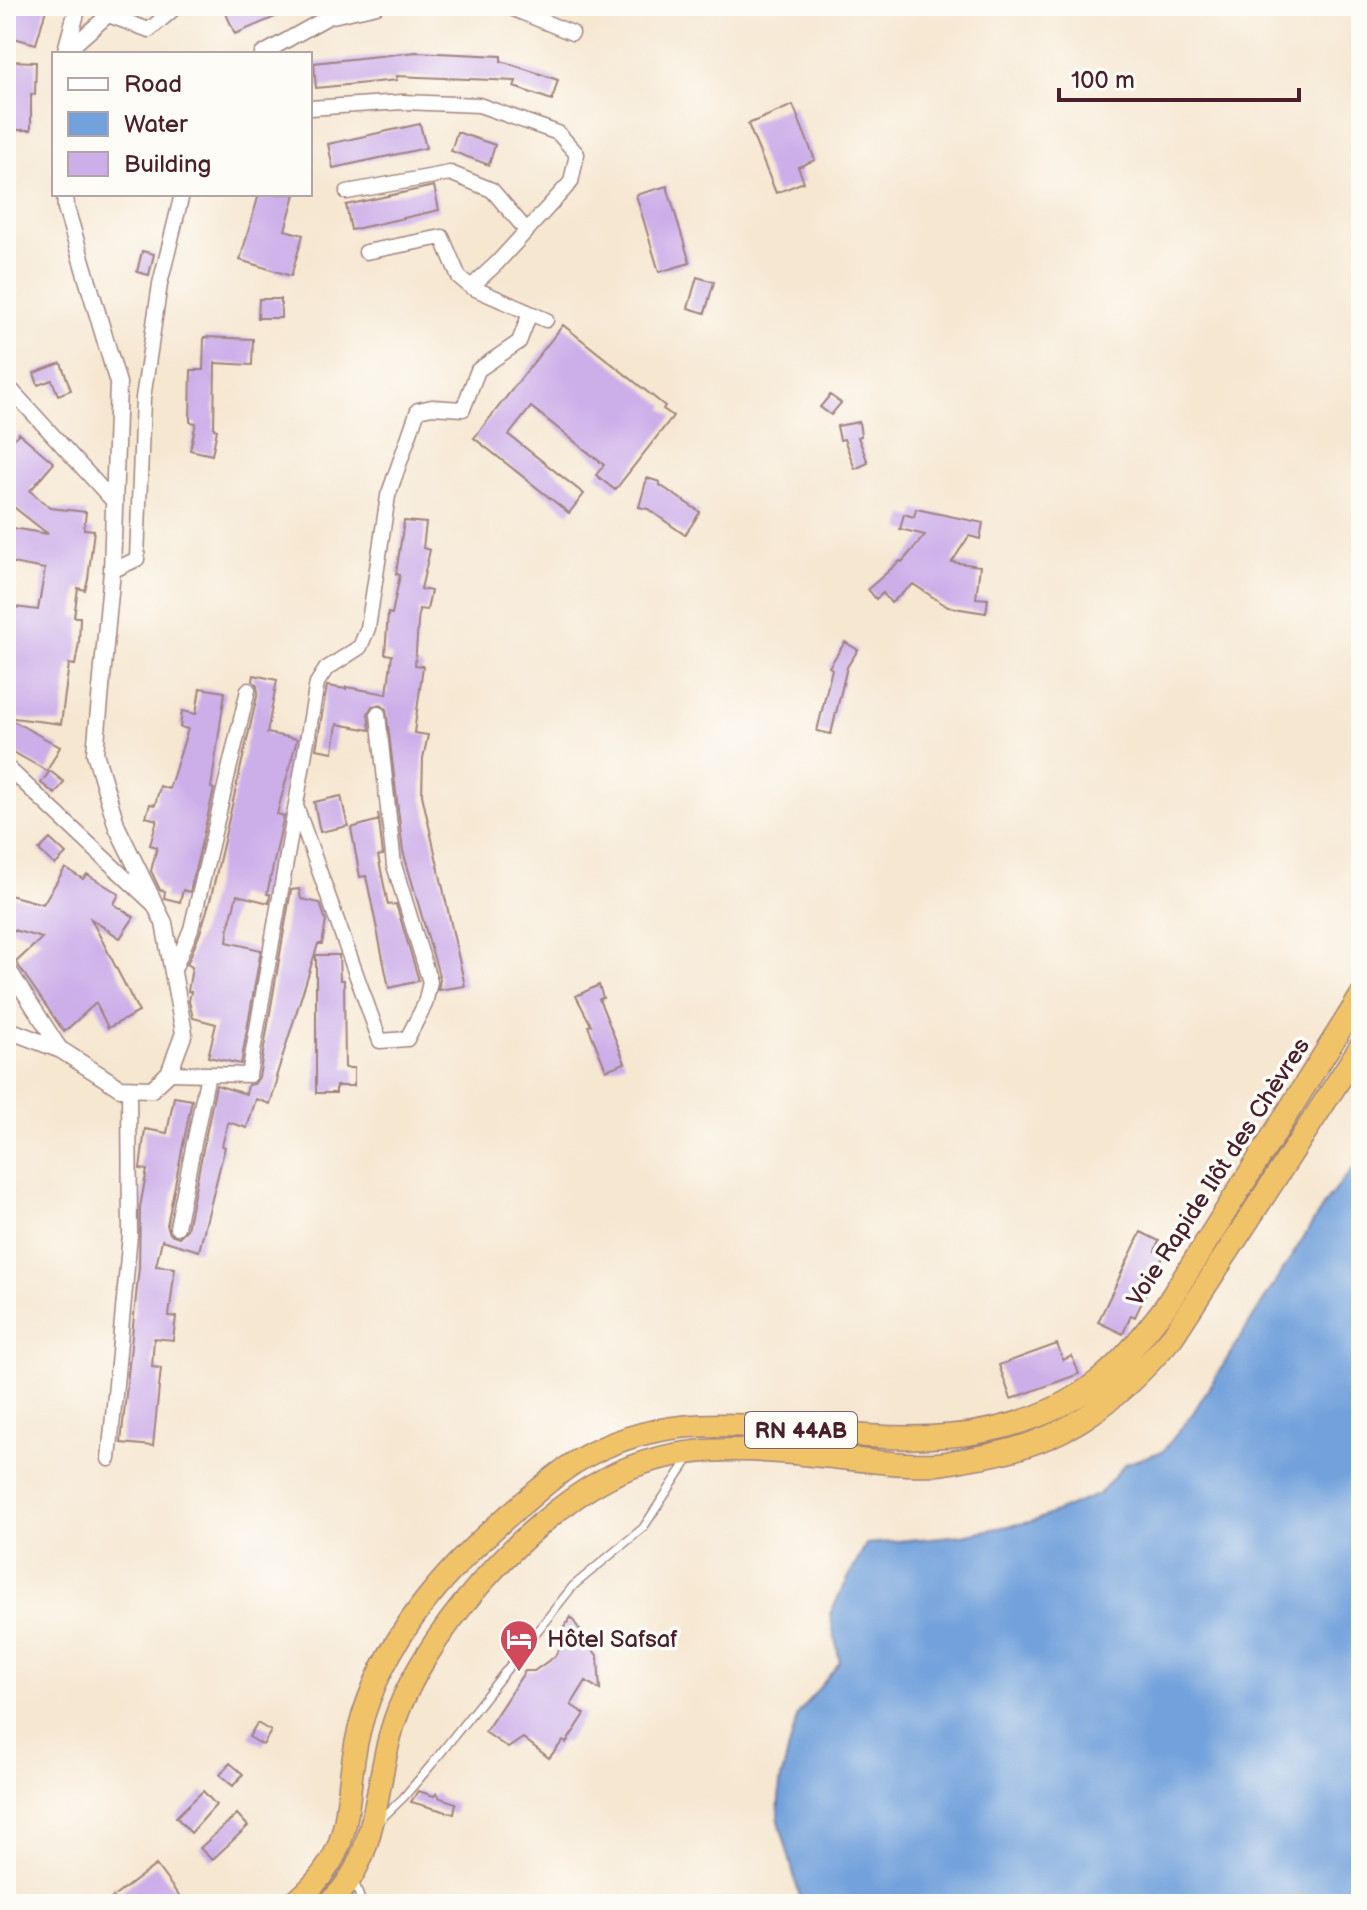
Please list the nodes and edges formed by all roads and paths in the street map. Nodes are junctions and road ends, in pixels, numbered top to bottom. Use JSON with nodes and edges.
{"nodes":[{"id":1,"x":78,"y":6,"type":"edge"},
{"id":2,"x":177,"y":6,"type":"edge"},
{"id":3,"x":377,"y":6,"type":"edge"},
{"id":4,"x":506,"y":6,"type":"edge"},
{"id":5,"x":572,"y":33,"type":"dead end"},
{"id":6,"x":66,"y":52,"type":"edge"},
{"id":7,"x":67,"y":52,"type":"edge"},
{"id":8,"x":266,"y":52,"type":"edge"},
{"id":9,"x":312,"y":108,"type":"edge"},
{"id":10,"x":347,"y":192,"type":"dead end"},
{"id":11,"x":65,"y":196,"type":"edge"},
{"id":12,"x":182,"y":196,"type":"edge"},
{"id":13,"x":527,"y":231,"type":"junction"},
{"id":14,"x":366,"y":252,"type":"dead end"},
{"id":15,"x":471,"y":287,"type":"junction"},
{"id":16,"x":530,"y":313,"type":"junction"},
{"id":17,"x":546,"y":320,"type":"dead end"},
{"id":18,"x":6,"y":384,"type":"edge"},
{"id":19,"x":114,"y":502,"type":"junction"},
{"id":20,"x":112,"y":571,"type":"junction"},
{"id":21,"x":248,"y":690,"type":"dead end"},
{"id":22,"x":378,"y":714,"type":"dead end"},
{"id":23,"x":6,"y":766,"type":"edge"},
{"id":24,"x":296,"y":806,"type":"junction"},
{"id":25,"x":157,"y":907,"type":"junction"},
{"id":26,"x":6,"y":965,"type":"edge"},
{"id":27,"x":173,"y":972,"type":"junction"},
{"id":28,"x":1361,"y":996,"type":"edge"},
{"id":29,"x":6,"y":1029,"type":"edge"},
{"id":30,"x":1361,"y":1046,"type":"edge"},
{"id":31,"x":61,"y":1050,"type":"junction"},
{"id":32,"x":169,"y":1073,"type":"junction"},
{"id":33,"x":208,"y":1074,"type":"junction"},
{"id":34,"x":129,"y":1089,"type":"junction"},
{"id":35,"x":177,"y":1227,"type":"dead end"},
{"id":36,"x":695,"y":1450,"type":"junction"},
{"id":37,"x":109,"y":1459,"type":"dead end"},
{"id":38,"x":372,"y":1826,"type":"junction"},
{"id":39,"x":341,"y":1844,"type":"junction"},
{"id":40,"x":352,"y":1873,"type":"junction"},
{"id":41,"x":293,"y":1904,"type":"edge"},
{"id":42,"x":328,"y":1904,"type":"edge"},
{"id":43,"x":362,"y":1904,"type":"edge"}],
"edges":[{"from":1,"to":6,"type":"street"},
{"from":2,"to":7,"type":"street"},
{"from":3,"to":8,"type":"street"},
{"from":4,"to":5,"type":"street"},
{"from":9,"to":13,"type":"street"},
{"from":10,"to":13,"type":"street"},
{"from":11,"to":19,"type":"street"},
{"from":12,"to":20,"type":"street"},
{"from":13,"to":15,"type":"street"},
{"from":14,"to":15,"type":"street"},
{"from":15,"to":16,"type":"street"},
{"from":16,"to":17,"type":"street"},
{"from":16,"to":24,"type":"street"},
{"from":18,"to":19,"type":"street"},
{"from":19,"to":20,"type":"street"},
{"from":20,"to":25,"type":"street"},
{"from":21,"to":27,"type":"street"},
{"from":22,"to":24,"type":"street"},
{"from":23,"to":25,"type":"street"},
{"from":24,"to":33,"type":"street"},
{"from":25,"to":27,"type":"street"},
{"from":26,"to":31,"type":"street"},
{"from":27,"to":32,"type":"street"},
{"from":28,"to":39,"type":"highway","name":"Voie Rapide Ilôt des Chèvres","number":"RN 44AB"},
{"from":29,"to":31,"type":"street"},
{"from":30,"to":36,"type":"highway","number":"RN 44AB"},
{"from":31,"to":34,"type":"street"},
{"from":32,"to":33,"type":"street"},
{"from":32,"to":34,"type":"street"},
{"from":33,"to":35,"type":"street"},
{"from":34,"to":37,"type":"street"},
{"from":36,"to":38,"type":"lane"},
{"from":36,"to":38,"type":"highway","number":"RN 44AB"},
{"from":38,"to":40,"type":"highway","number":"RN 44AB"},
{"from":39,"to":40,"type":"lane"},
{"from":39,"to":41,"type":"highway","name":"Voie Rapide Ilôt des Chèvres","number":"RN 44AB"},
{"from":40,"to":42,"type":"highway","number":"RN 44AB"},
{"from":40,"to":43,"type":"lane"}]}
